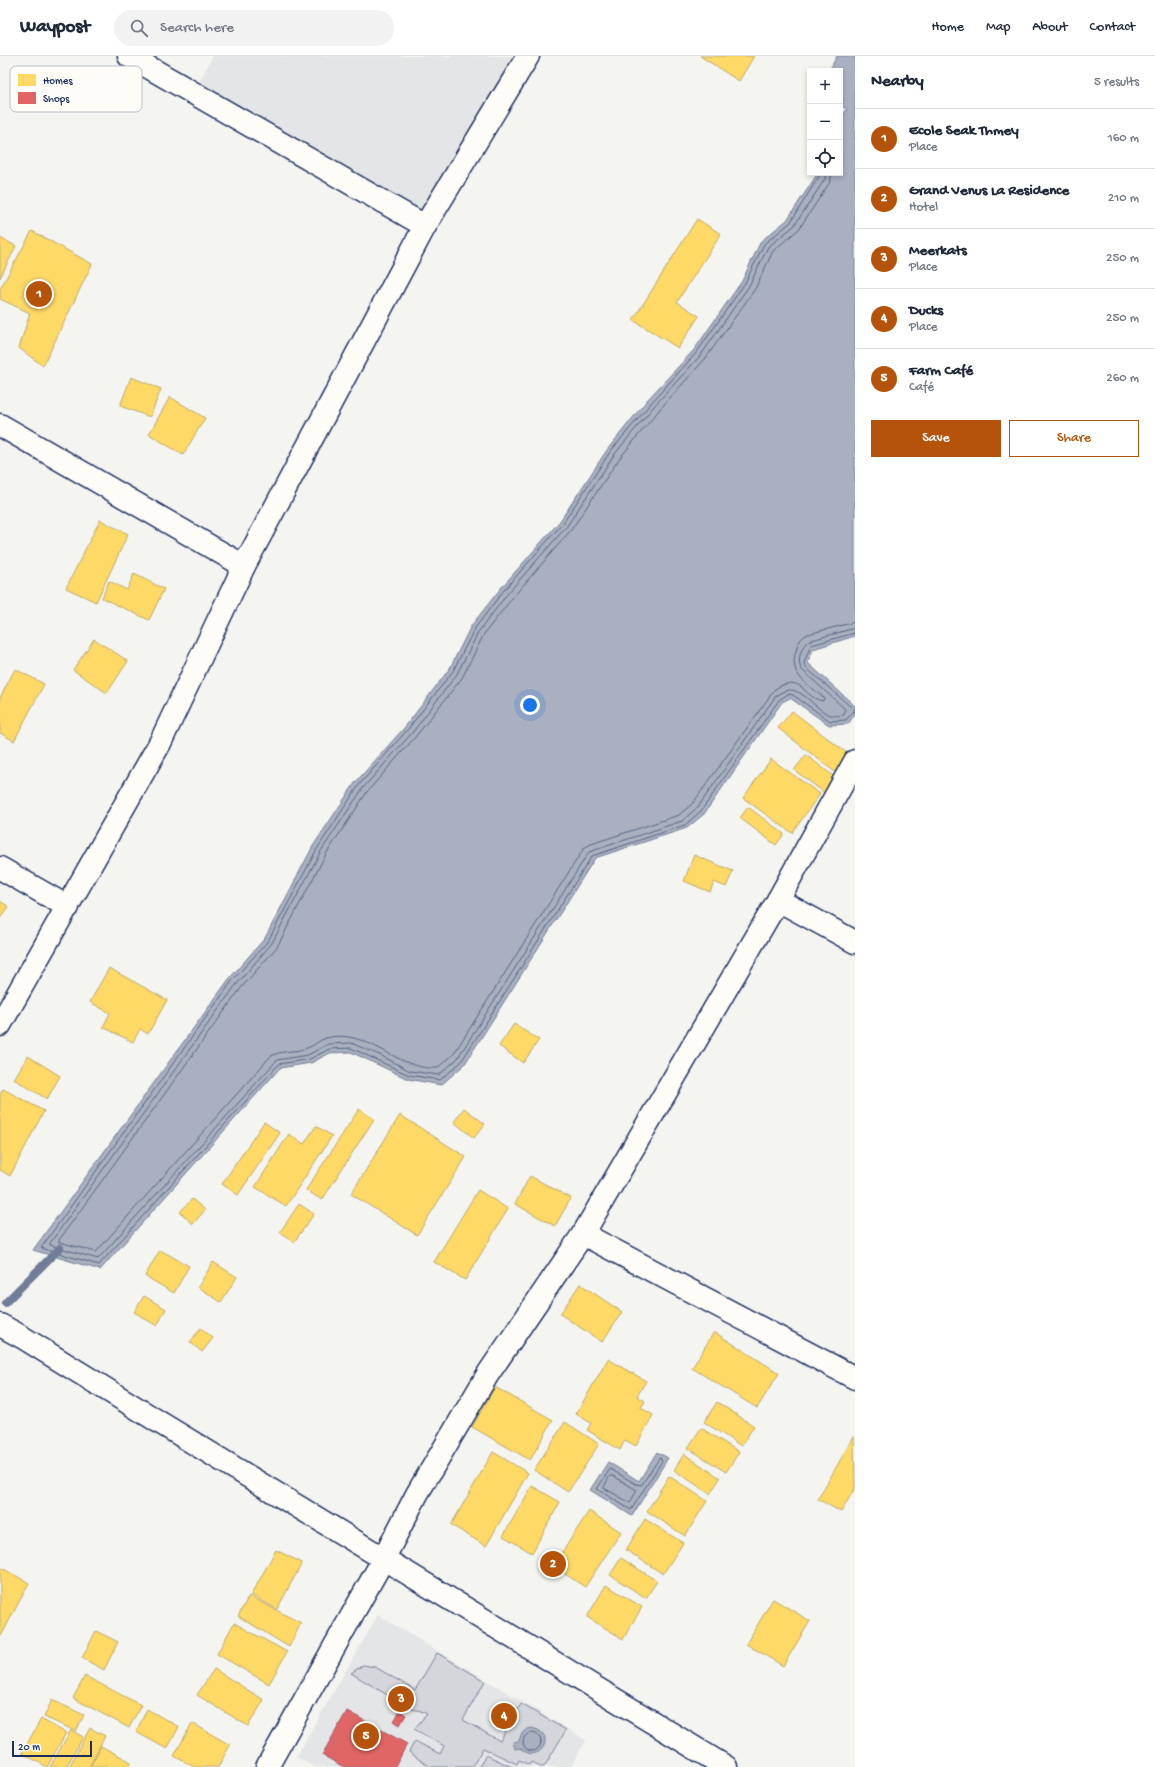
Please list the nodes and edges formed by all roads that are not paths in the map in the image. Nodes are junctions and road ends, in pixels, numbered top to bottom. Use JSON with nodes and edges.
{"nodes":[{"id":1,"x":129,"y":56,"type":"edge"},
{"id":2,"x":528,"y":56,"type":"edge"},
{"id":3,"x":425,"y":226,"type":"junction"},
{"id":4,"x":0,"y":425,"type":"edge"},
{"id":5,"x":244,"y":566,"type":"junction"},
{"id":6,"x":855,"y":762,"type":"edge"},
{"id":7,"x":0,"y":868,"type":"edge"},
{"id":8,"x":778,"y":900,"type":"junction"},
{"id":9,"x":68,"y":907,"type":"junction"},
{"id":10,"x":855,"y":942,"type":"edge"},
{"id":11,"x":0,"y":1025,"type":"edge"},
{"id":12,"x":583,"y":1234,"type":"junction"},
{"id":13,"x":0,"y":1325,"type":"edge"},
{"id":14,"x":855,"y":1378,"type":"edge"},
{"id":15,"x":384,"y":1558,"type":"junction"},
{"id":16,"x":267,"y":1767,"type":"edge"},
{"id":17,"x":726,"y":1767,"type":"edge"}],
"edges":[{"from":1,"to":3,"type":"street"},
{"from":2,"to":3,"type":"street"},
{"from":3,"to":5,"type":"street"},
{"from":4,"to":5,"type":"street"},
{"from":5,"to":9,"type":"street"},
{"from":6,"to":8,"type":"street"},
{"from":7,"to":9,"type":"street"},
{"from":8,"to":10,"type":"street"},
{"from":8,"to":12,"type":"street"},
{"from":9,"to":11,"type":"street"},
{"from":12,"to":14,"type":"street"},
{"from":12,"to":15,"type":"street"},
{"from":13,"to":15,"type":"street"},
{"from":15,"to":16,"type":"street"},
{"from":15,"to":17,"type":"street"}]}
